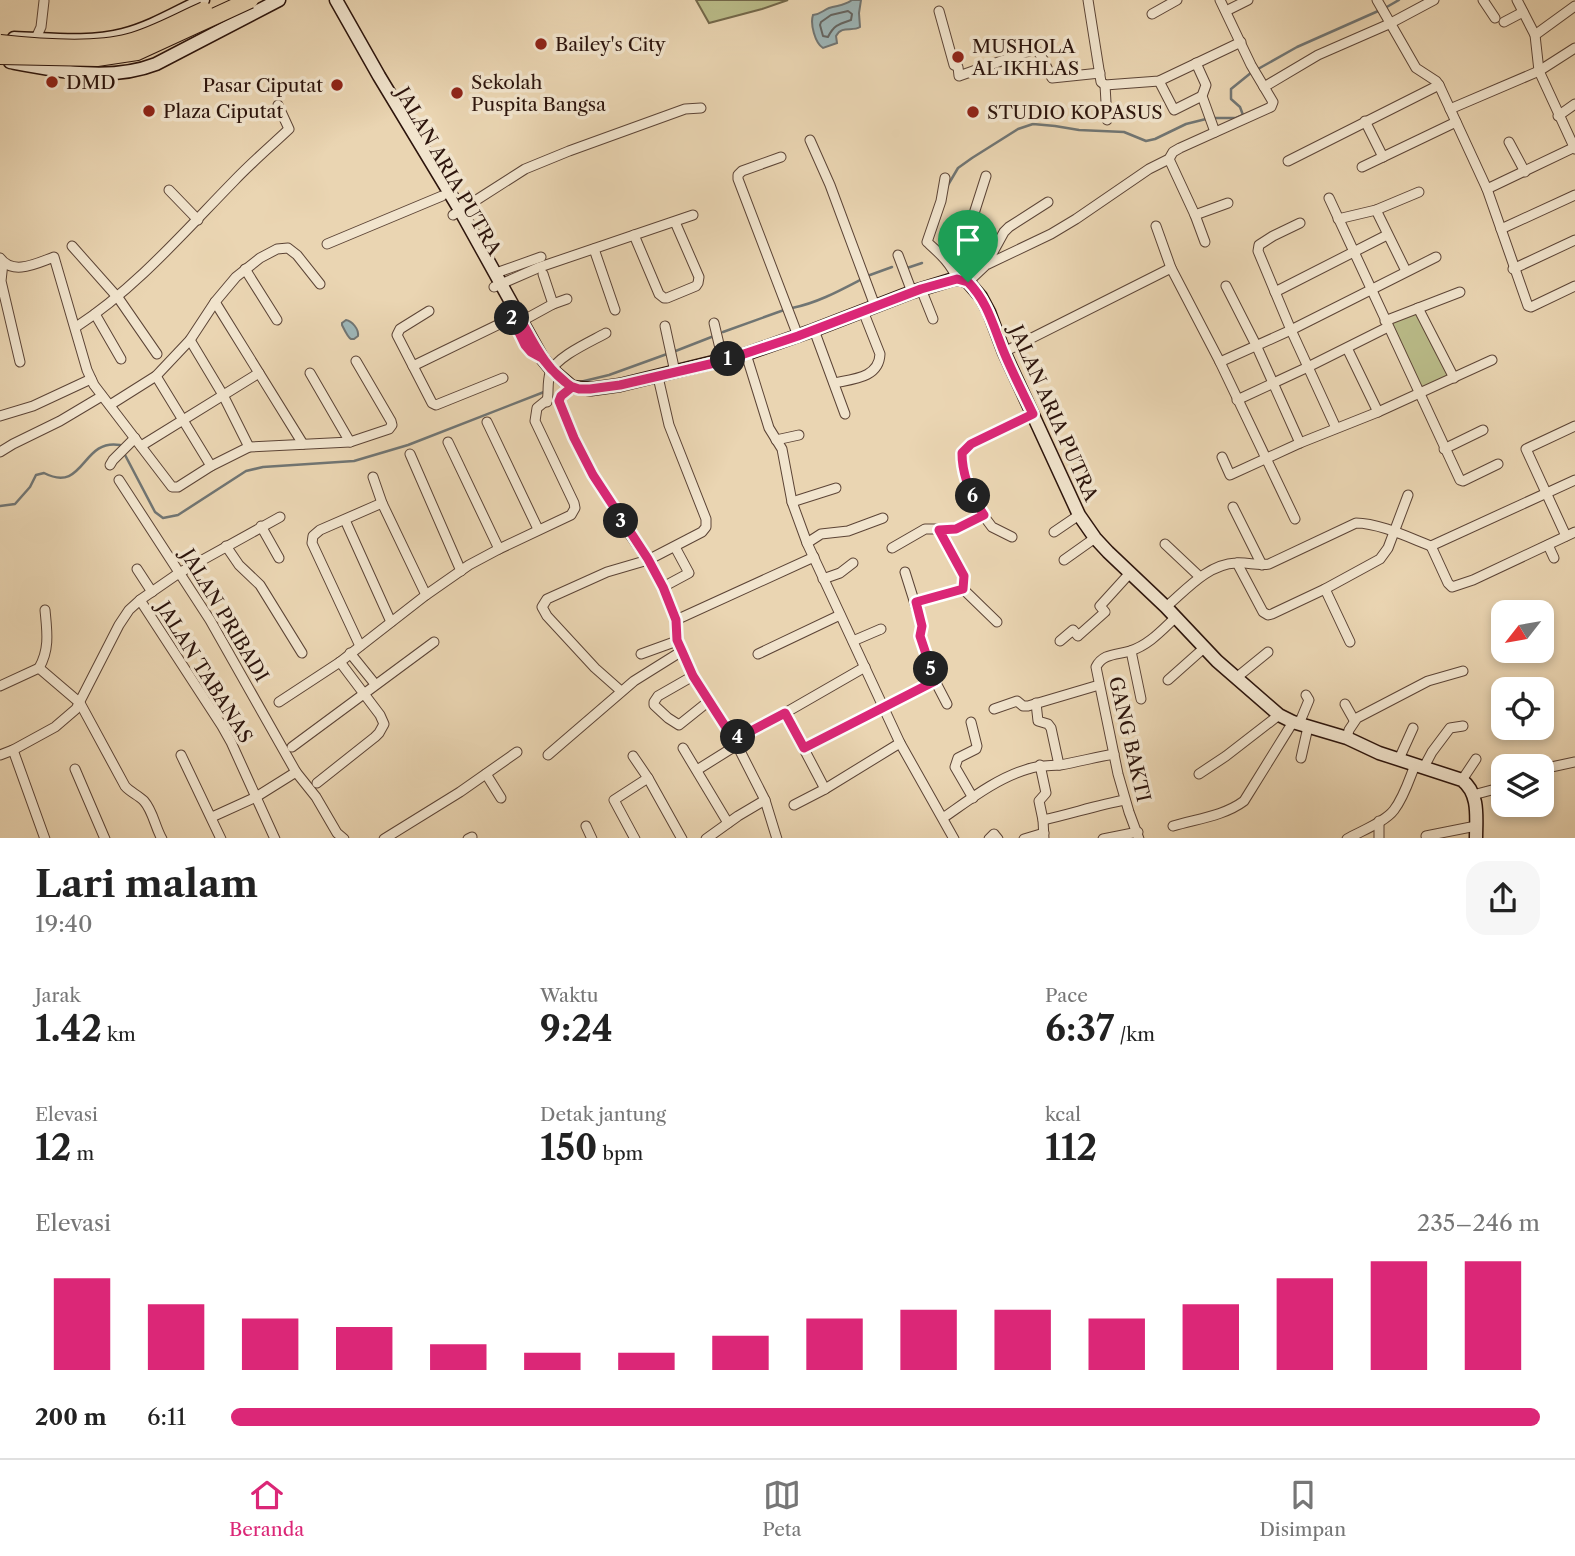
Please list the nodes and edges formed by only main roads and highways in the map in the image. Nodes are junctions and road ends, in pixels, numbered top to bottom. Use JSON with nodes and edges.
{"nodes":[{"id":1,"x":203,"y":0,"type":"edge"},
{"id":2,"x":225,"y":0,"type":"edge"},
{"id":3,"x":250,"y":0,"type":"edge"},
{"id":4,"x":279,"y":0,"type":"edge"},
{"id":5,"x":327,"y":0,"type":"edge"},
{"id":6,"x":336,"y":0,"type":"edge"},
{"id":7,"x":124,"y":35,"type":"junction"},
{"id":8,"x":0,"y":37,"type":"edge"},
{"id":9,"x":87,"y":40,"type":"junction"},
{"id":10,"x":0,"y":43,"type":"edge"},
{"id":11,"x":362,"y":55,"type":"junction"},
{"id":12,"x":0,"y":58,"type":"edge"},
{"id":13,"x":138,"y":70,"type":"junction"},
{"id":14,"x":86,"y":74,"type":"junction"},
{"id":15,"x":457,"y":212,"type":"junction"},
{"id":16,"x":1476,"y":832,"type":"edge"}],
"edges":[{"from":1,"to":7,"type":"main road"},
{"from":2,"to":10,"type":"highway","bridge":true},
{"from":3,"to":12,"type":"highway","bridge":true},
{"from":4,"to":13,"type":"main road"},
{"from":5,"to":11,"type":"main road","name":"JALAN ARIA PUTRA"},
{"from":6,"to":11,"type":"main road","name":"JALAN ARIA PUTRA"},
{"from":7,"to":9,"type":"main road"},
{"from":7,"to":13,"type":"main road"},
{"from":8,"to":9,"type":"main road"},
{"from":9,"to":14,"type":"main road"},
{"from":11,"to":15,"type":"main road","name":"JALAN ARIA PUTRA"},
{"from":11,"to":15,"type":"main road","name":"JALAN ARIA PUTRA"},
{"from":12,"to":14,"type":"main road"},
{"from":13,"to":14,"type":"main road"},
{"from":15,"to":16,"type":"main road","name":"JALAN ARIA PUTRA"}]}
